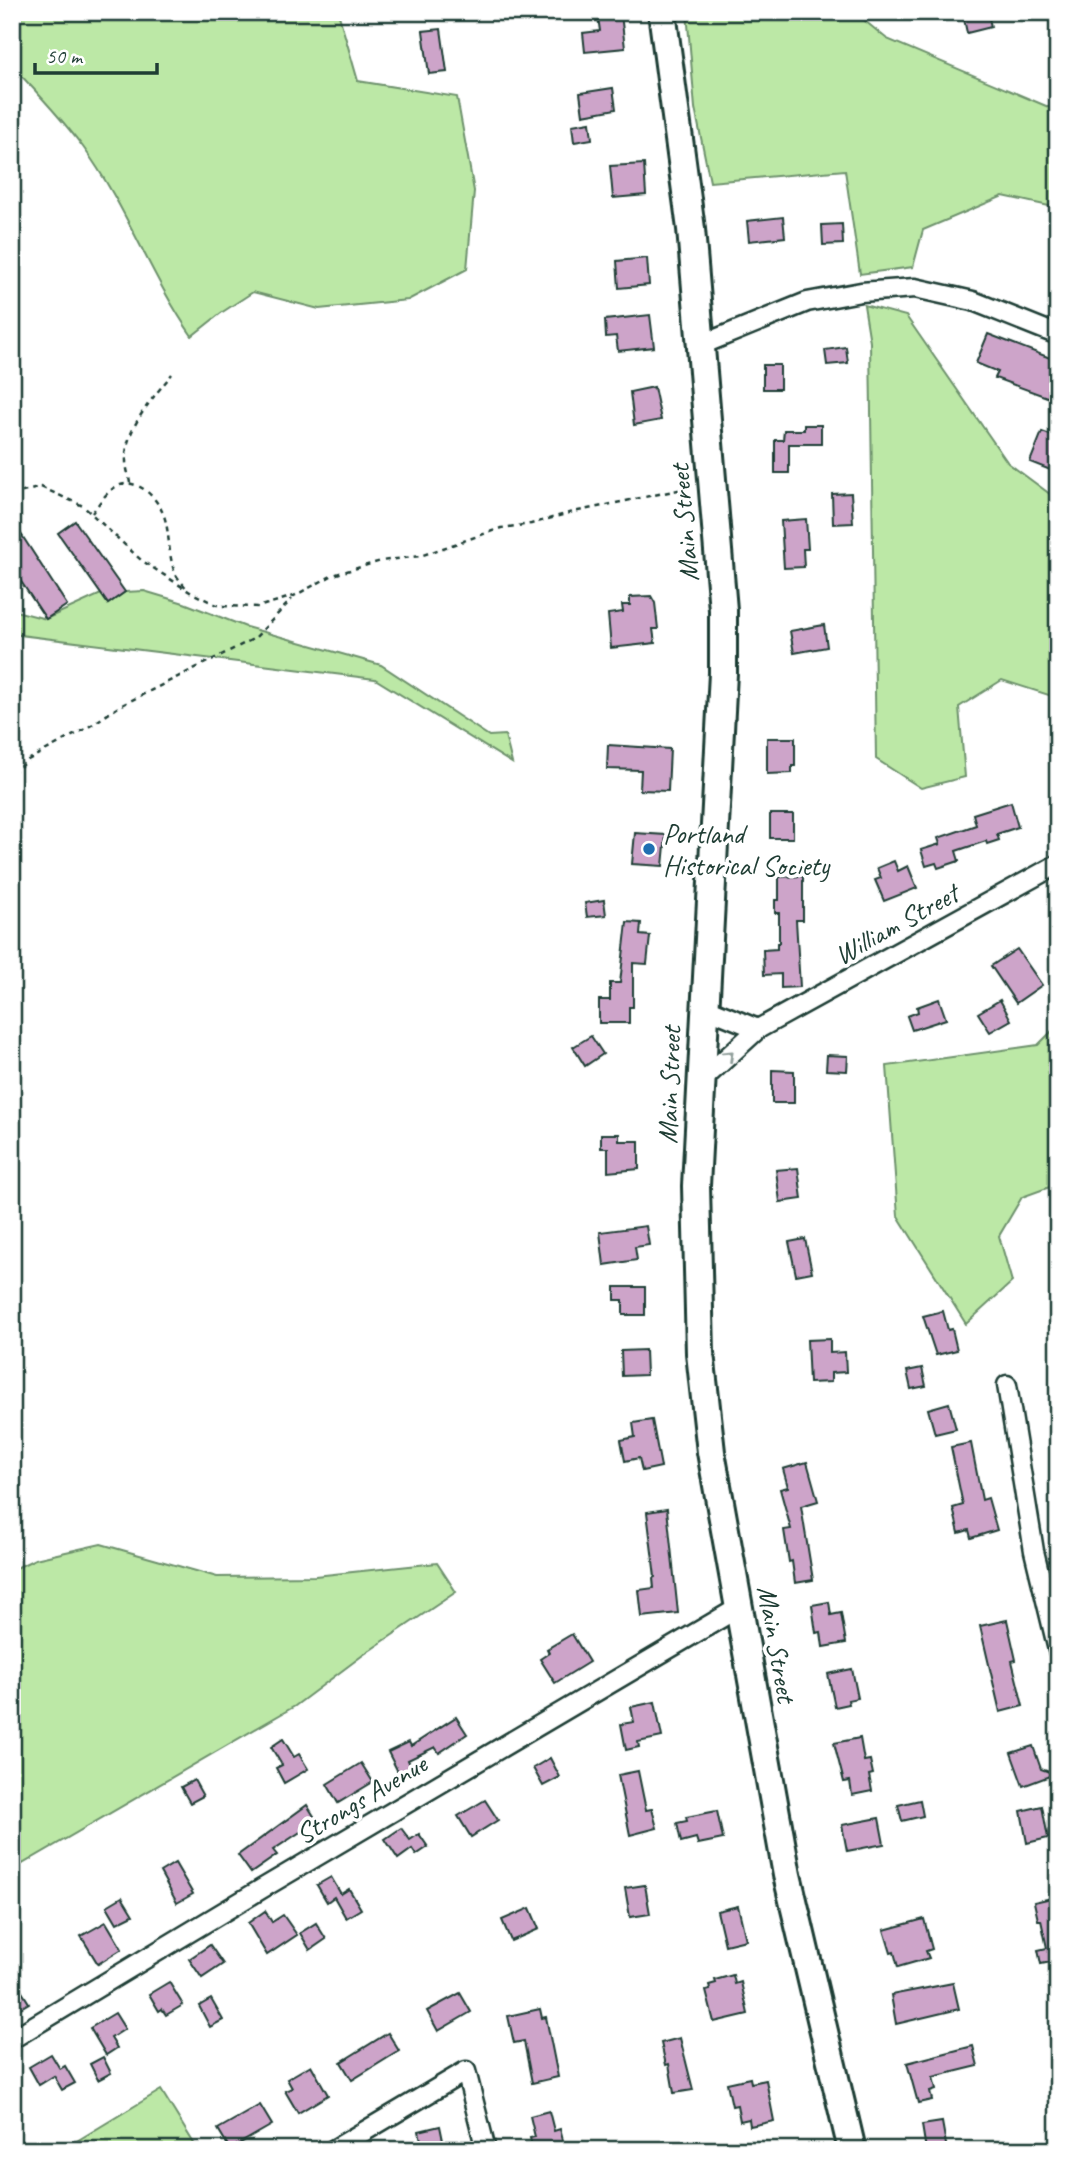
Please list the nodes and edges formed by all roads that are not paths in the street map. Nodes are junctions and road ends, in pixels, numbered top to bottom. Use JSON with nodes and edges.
{"nodes":[{"id":1,"x":662,"y":12,"type":"edge"},
{"id":2,"x":1058,"y":335,"type":"edge"},
{"id":3,"x":701,"y":345,"type":"junction"},
{"id":4,"x":1058,"y":864,"type":"edge"},
{"id":5,"x":704,"y":1007,"type":"junction"},
{"id":6,"x":758,"y":1029,"type":"junction"},
{"id":7,"x":700,"y":1082,"type":"junction"},
{"id":8,"x":1007,"y":1385,"type":"dead end"},
{"id":9,"x":737,"y":1608,"type":"junction"},
{"id":10,"x":1058,"y":1650,"type":"edge"},
{"id":11,"x":12,"y":2039,"type":"edge"},
{"id":12,"x":333,"y":2150,"type":"edge"},
{"id":13,"x":486,"y":2150,"type":"edge"},
{"id":14,"x":852,"y":2150,"type":"edge"}],
"edges":[{"from":1,"to":3,"type":"main road","name":"Main Street"},
{"from":2,"to":3,"type":"street"},
{"from":3,"to":5,"type":"main road","name":"Main Street"},
{"from":4,"to":6,"type":"street","name":"William Street"},
{"from":5,"to":6,"type":"street"},
{"from":5,"to":7,"type":"main road","name":"Main Street"},
{"from":7,"to":6,"type":"street","name":"William Street","one_way":true},
{"from":7,"to":9,"type":"main road","name":"Main Street"},
{"from":8,"to":10,"type":"street"},
{"from":9,"to":11,"type":"street","name":"Strongs Avenue"},
{"from":9,"to":14,"type":"main road","name":"Main Street"},
{"from":12,"to":13,"type":"street"}]}
